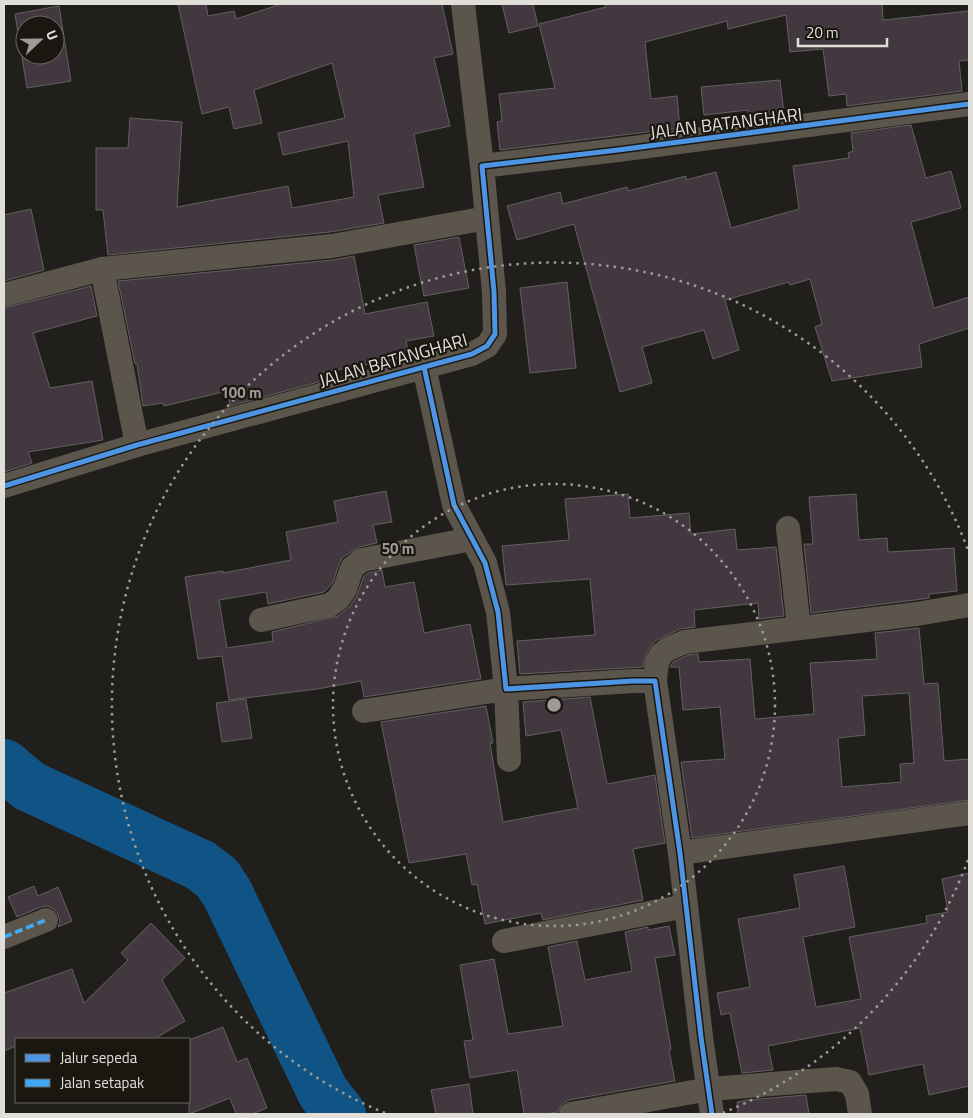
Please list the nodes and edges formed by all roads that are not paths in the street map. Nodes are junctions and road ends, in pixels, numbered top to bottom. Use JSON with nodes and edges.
{"nodes":[{"id":1,"x":463,"y":4,"type":"edge"},
{"id":2,"x":969,"y":104,"type":"edge"},
{"id":3,"x":482,"y":166,"type":"junction"},
{"id":4,"x":487,"y":218,"type":"junction"},
{"id":5,"x":102,"y":270,"type":"junction"},
{"id":6,"x":4,"y":295,"type":"edge"},
{"id":7,"x":424,"y":367,"type":"junction"},
{"id":8,"x":137,"y":445,"type":"junction"},
{"id":9,"x":4,"y":486,"type":"edge"},
{"id":10,"x":788,"y":528,"type":"dead end"},
{"id":11,"x":472,"y":539,"type":"junction"},
{"id":12,"x":969,"y":605,"type":"edge"},
{"id":13,"x":261,"y":620,"type":"dead end"},
{"id":14,"x":799,"y":628,"type":"junction"},
{"id":15,"x":655,"y":681,"type":"junction"},
{"id":16,"x":506,"y":688,"type":"junction"},
{"id":17,"x":364,"y":712,"type":"dead end"},
{"id":18,"x":509,"y":760,"type":"dead end"},
{"id":19,"x":969,"y":813,"type":"edge"},
{"id":20,"x":680,"y":853,"type":"junction"},
{"id":21,"x":686,"y":906,"type":"junction"},
{"id":22,"x":46,"y":920,"type":"dead end"},
{"id":23,"x":4,"y":937,"type":"edge"},
{"id":24,"x":504,"y":940,"type":"dead end"},
{"id":25,"x":709,"y":1089,"type":"junction"},
{"id":26,"x":571,"y":1114,"type":"edge"},
{"id":27,"x":712,"y":1114,"type":"edge"},
{"id":28,"x":860,"y":1114,"type":"edge"}],
"edges":[{"from":1,"to":3,"type":"street"},
{"from":2,"to":3,"type":"street","name":"JALAN BATANGHARI"},
{"from":3,"to":4,"type":"street","name":"JALAN BATANGHARI"},
{"from":4,"to":5,"type":"street"},
{"from":4,"to":7,"type":"street","name":"JALAN BATANGHARI"},
{"from":5,"to":6,"type":"street"},
{"from":5,"to":8,"type":"street"},
{"from":7,"to":8,"type":"street","name":"JALAN BATANGHARI"},
{"from":7,"to":11,"type":"street"},
{"from":8,"to":9,"type":"street","name":"JALAN BATANGHARI"},
{"from":10,"to":14,"type":"street"},
{"from":11,"to":13,"type":"street"},
{"from":11,"to":16,"type":"street"},
{"from":12,"to":14,"type":"street"},
{"from":14,"to":15,"type":"street"},
{"from":15,"to":16,"type":"street"},
{"from":15,"to":20,"type":"street"},
{"from":16,"to":17,"type":"street"},
{"from":16,"to":18,"type":"street"},
{"from":19,"to":20,"type":"street"},
{"from":20,"to":21,"type":"street"},
{"from":21,"to":24,"type":"street"},
{"from":21,"to":25,"type":"street"},
{"from":22,"to":23,"type":"street"},
{"from":25,"to":26,"type":"street"},
{"from":25,"to":27,"type":"street"},
{"from":25,"to":28,"type":"street"}]}
